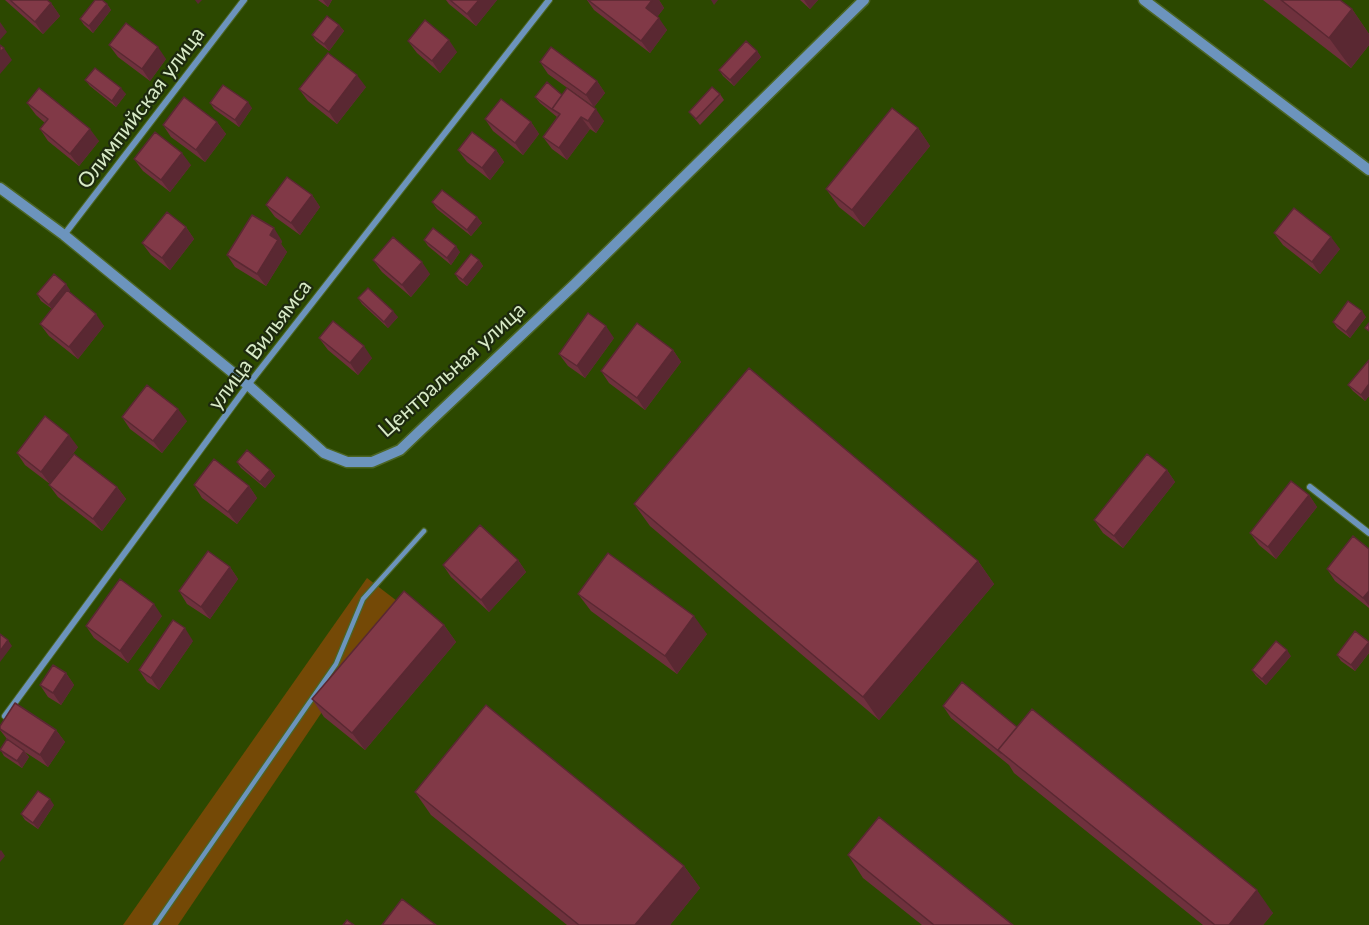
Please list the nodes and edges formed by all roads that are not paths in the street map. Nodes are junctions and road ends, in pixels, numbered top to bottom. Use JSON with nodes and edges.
{"nodes":[{"id":1,"x":244,"y":0,"type":"edge"},
{"id":2,"x":549,"y":0,"type":"edge"},
{"id":3,"x":864,"y":0,"type":"edge"},
{"id":4,"x":1144,"y":0,"type":"edge"},
{"id":5,"x":1369,"y":170,"type":"edge"},
{"id":6,"x":0,"y":188,"type":"edge"},
{"id":7,"x":64,"y":235,"type":"junction"},
{"id":8,"x":248,"y":385,"type":"junction"},
{"id":9,"x":1310,"y":487,"type":"dead end"},
{"id":10,"x":424,"y":531,"type":"dead end"},
{"id":11,"x":1369,"y":533,"type":"edge"},
{"id":12,"x":5,"y":716,"type":"edge"},
{"id":13,"x":155,"y":925,"type":"edge"}],
"edges":[{"from":1,"to":7,"type":"street","name":"Олимпийская улица"},
{"from":2,"to":8,"type":"street","name":"улица Вильямса"},
{"from":3,"to":8,"type":"street","name":"Центральная улица"},
{"from":4,"to":5,"type":"street"},
{"from":6,"to":7,"type":"street","name":"Центральная улица"},
{"from":7,"to":8,"type":"street","name":"Центральная улица"},
{"from":8,"to":12,"type":"street","name":"улица Вильямса"},
{"from":9,"to":11,"type":"street"},
{"from":10,"to":13,"type":"lane"}]}
